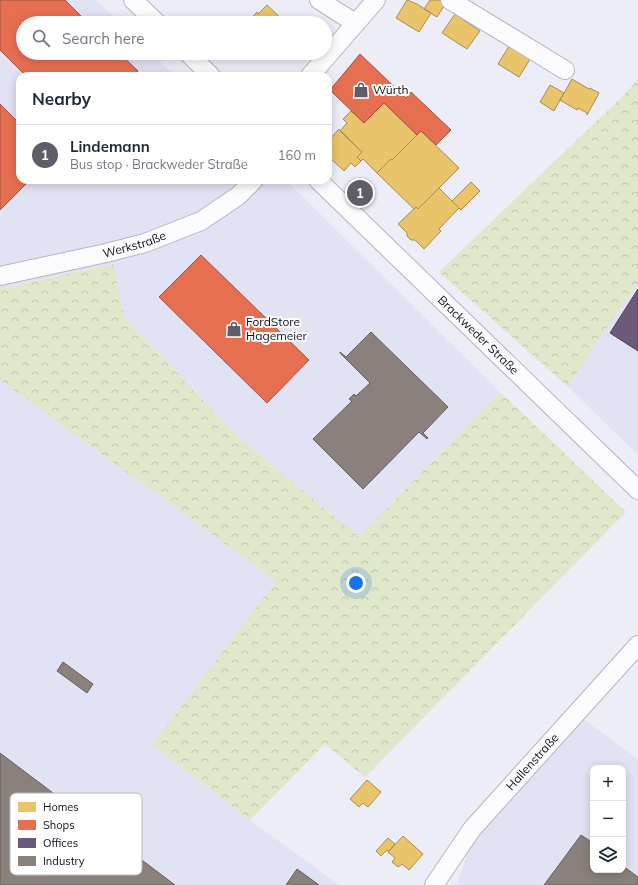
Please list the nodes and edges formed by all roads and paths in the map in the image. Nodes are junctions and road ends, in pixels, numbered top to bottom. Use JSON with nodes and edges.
{"nodes":[{"id":1,"x":134,"y":0,"type":"edge"},
{"id":2,"x":319,"y":0,"type":"edge"},
{"id":3,"x":376,"y":0,"type":"edge"},
{"id":4,"x":450,"y":0,"type":"edge"},
{"id":5,"x":150,"y":16,"type":"edge"},
{"id":6,"x":356,"y":23,"type":"junction"},
{"id":7,"x":332,"y":51,"type":"edge"},
{"id":8,"x":195,"y":60,"type":"edge"},
{"id":9,"x":324,"y":60,"type":"edge"},
{"id":10,"x":565,"y":70,"type":"dead end"},
{"id":11,"x":207,"y":72,"type":"edge"},
{"id":12,"x":313,"y":72,"type":"edge"},
{"id":13,"x":250,"y":184,"type":"edge"},
{"id":14,"x":322,"y":184,"type":"edge"},
{"id":15,"x":0,"y":276,"type":"edge"},
{"id":16,"x":638,"y":490,"type":"edge"},
{"id":17,"x":638,"y":645,"type":"edge"},
{"id":18,"x":434,"y":885,"type":"edge"}],
"edges":[{"from":1,"to":5,"type":"street"},
{"from":2,"to":6,"type":"street"},
{"from":3,"to":6,"type":"street"},
{"from":4,"to":10,"type":"street"},
{"from":6,"to":7,"type":"street"},
{"from":8,"to":11,"type":"street"},
{"from":9,"to":12,"type":"street"},
{"from":13,"to":15,"type":"street","name":"Werkstraße"},
{"from":14,"to":16,"type":"street","name":"Brackweder Straße"},
{"from":17,"to":18,"type":"street","name":"Hallenstraße"}]}
